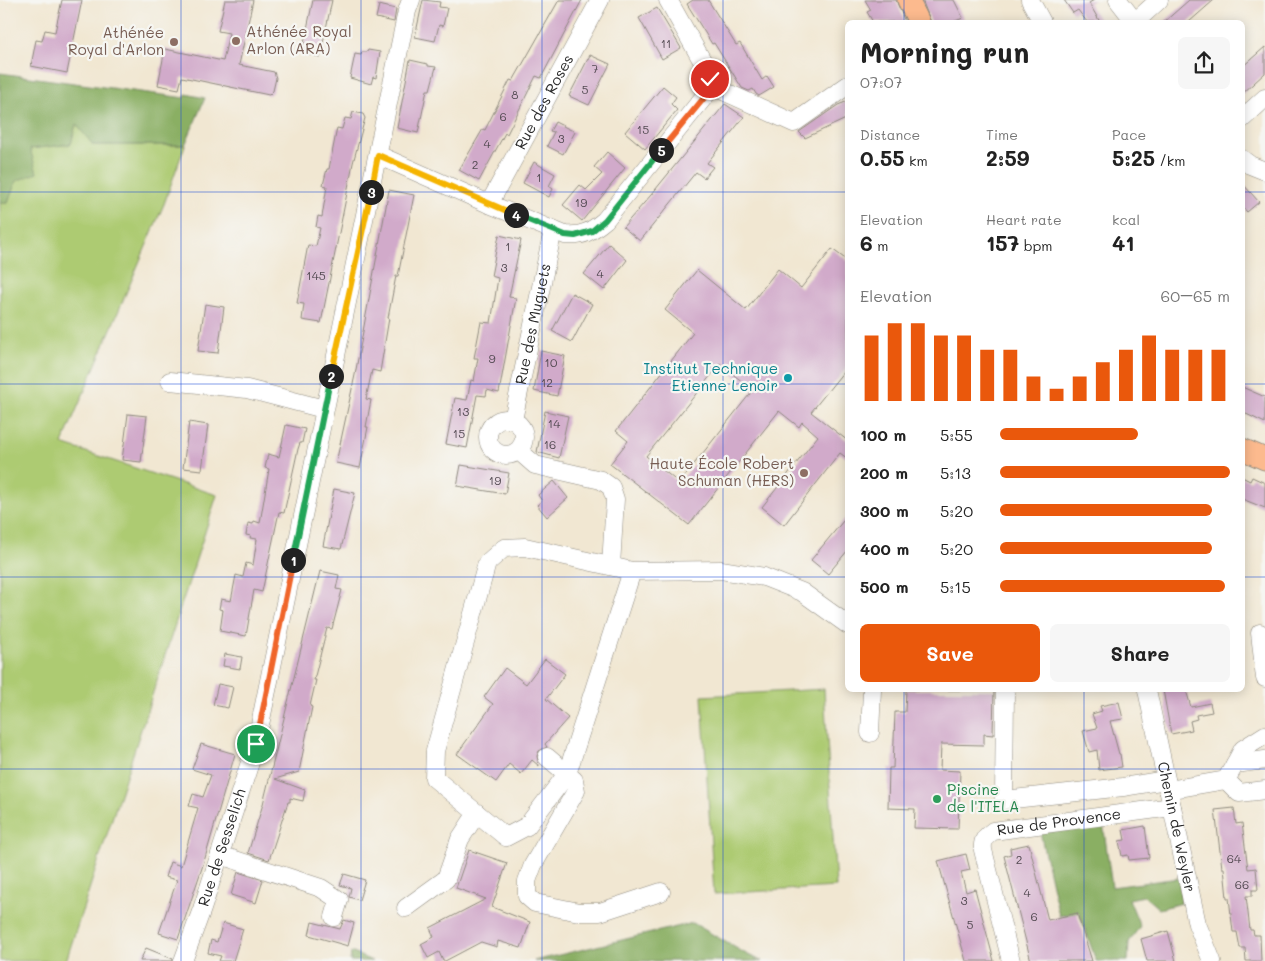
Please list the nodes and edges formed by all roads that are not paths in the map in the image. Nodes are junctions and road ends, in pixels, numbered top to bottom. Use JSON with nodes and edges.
{"nodes":[{"id":1,"x":411,"y":0,"type":"edge"},
{"id":2,"x":600,"y":0,"type":"edge"},
{"id":3,"x":668,"y":0,"type":"edge"},
{"id":4,"x":908,"y":0,"type":"edge"},
{"id":5,"x":1030,"y":0,"type":"edge"},
{"id":6,"x":1118,"y":0,"type":"edge"},
{"id":7,"x":1159,"y":0,"type":"edge"},
{"id":8,"x":918,"y":20,"type":"edge"},
{"id":9,"x":1041,"y":20,"type":"edge"},
{"id":10,"x":1133,"y":20,"type":"edge"},
{"id":11,"x":1137,"y":20,"type":"edge"},
{"id":12,"x":710,"y":85,"type":"junction"},
{"id":13,"x":845,"y":87,"type":"edge"},
{"id":14,"x":1265,"y":98,"type":"edge"},
{"id":15,"x":1245,"y":116,"type":"edge"},
{"id":16,"x":378,"y":155,"type":"junction"},
{"id":17,"x":1245,"y":161,"type":"edge"},
{"id":18,"x":1265,"y":171,"type":"edge"},
{"id":19,"x":489,"y":204,"type":"junction"},
{"id":20,"x":553,"y":230,"type":"junction"},
{"id":21,"x":170,"y":381,"type":"dead end"},
{"id":22,"x":324,"y":410,"type":"junction"},
{"id":23,"x":514,"y":420,"type":"junction"},
{"id":24,"x":1245,"y":450,"type":"edge"},
{"id":25,"x":519,"y":451,"type":"junction"},
{"id":26,"x":1265,"y":460,"type":"edge"},
{"id":27,"x":611,"y":566,"type":"junction"},
{"id":28,"x":632,"y":571,"type":"junction"},
{"id":29,"x":845,"y":623,"type":"edge"},
{"id":30,"x":1260,"y":633,"type":"dead end"},
{"id":31,"x":1265,"y":678,"type":"edge"},
{"id":32,"x":872,"y":692,"type":"edge"},
{"id":33,"x":1005,"y":692,"type":"edge"},
{"id":34,"x":1147,"y":692,"type":"edge"},
{"id":35,"x":870,"y":733,"type":"dead end"},
{"id":36,"x":1265,"y":735,"type":"edge"},
{"id":37,"x":547,"y":757,"type":"dead end"},
{"id":38,"x":1265,"y":760,"type":"edge"},
{"id":39,"x":1235,"y":764,"type":"junction"},
{"id":40,"x":567,"y":774,"type":"junction"},
{"id":41,"x":1226,"y":780,"type":"junction"},
{"id":42,"x":1265,"y":790,"type":"edge"},
{"id":43,"x":1169,"y":792,"type":"junction"},
{"id":44,"x":477,"y":813,"type":"junction"},
{"id":45,"x":220,"y":855,"type":"junction"},
{"id":46,"x":661,"y":892,"type":"dead end"},
{"id":47,"x":406,"y":908,"type":"dead end"},
{"id":48,"x":334,"y":917,"type":"dead end"},
{"id":49,"x":183,"y":961,"type":"edge"},
{"id":50,"x":1011,"y":961,"type":"edge"},
{"id":51,"x":1212,"y":961,"type":"edge"}],
"edges":[{"from":1,"to":16,"type":"street","name":"Rue de Sesselich"},
{"from":2,"to":19,"type":"street","name":"Rue des Roses"},
{"from":3,"to":12,"type":"street"},
{"from":4,"to":8,"type":"main road"},
{"from":5,"to":9,"type":"street"},
{"from":6,"to":10,"type":"street"},
{"from":7,"to":11,"type":"street"},
{"from":12,"to":13,"type":"street"},
{"from":12,"to":20,"type":"street"},
{"from":14,"to":15,"type":"street"},
{"from":16,"to":19,"type":"street"},
{"from":16,"to":22,"type":"street","name":"Rue de Sesselich"},
{"from":17,"to":18,"type":"street"},
{"from":19,"to":20,"type":"street"},
{"from":20,"to":23,"type":"street","name":"Rue des Muguets"},
{"from":21,"to":22,"type":"street"},
{"from":22,"to":45,"type":"street","name":"Rue de Sesselich"},
{"from":23,"to":25,"type":"street"},
{"from":23,"to":25,"type":"street"},
{"from":24,"to":26,"type":"main road"},
{"from":25,"to":27,"type":"street"},
{"from":27,"to":28,"type":"street"},
{"from":27,"to":44,"type":"street"},
{"from":28,"to":29,"type":"street"},
{"from":28,"to":40,"type":"street"},
{"from":30,"to":31,"type":"street"},
{"from":32,"to":35,"type":"street"},
{"from":33,"to":43,"type":"street"},
{"from":34,"to":43,"type":"street","name":"Chemin de Weyler"},
{"from":36,"to":39,"type":"street"},
{"from":37,"to":40,"type":"street"},
{"from":38,"to":39,"type":"street"},
{"from":39,"to":41,"type":"street"},
{"from":40,"to":44,"type":"street"},
{"from":40,"to":46,"type":"street"},
{"from":41,"to":42,"type":"street"},
{"from":41,"to":43,"type":"street"},
{"from":43,"to":50,"type":"street","name":"Rue de Provence"},
{"from":43,"to":51,"type":"street","name":"Chemin de Weyler"},
{"from":44,"to":47,"type":"street"},
{"from":45,"to":48,"type":"street"},
{"from":45,"to":49,"type":"street","name":"Rue de Sesselich"}]}
